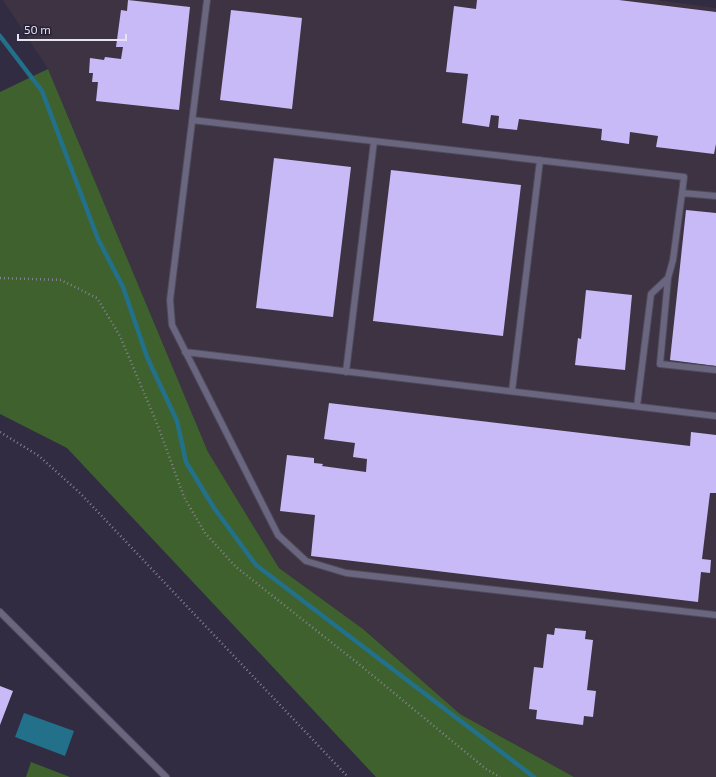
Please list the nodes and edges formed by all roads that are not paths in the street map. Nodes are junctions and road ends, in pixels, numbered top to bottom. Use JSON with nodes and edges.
{"nodes":[{"id":1,"x":207,"y":0,"type":"edge"},
{"id":2,"x":192,"y":120,"type":"junction"},
{"id":3,"x":374,"y":141,"type":"junction"},
{"id":4,"x":540,"y":160,"type":"junction"},
{"id":5,"x":682,"y":193,"type":"junction"},
{"id":6,"x":716,"y":196,"type":"edge"},
{"id":7,"x":668,"y":278,"type":"junction"},
{"id":8,"x":185,"y":352,"type":"junction"},
{"id":9,"x":716,"y":370,"type":"edge"},
{"id":10,"x":346,"y":372,"type":"junction"},
{"id":11,"x":512,"y":392,"type":"junction"},
{"id":12,"x":637,"y":406,"type":"junction"},
{"id":13,"x":716,"y":416,"type":"edge"},
{"id":14,"x":0,"y":612,"type":"edge"},
{"id":15,"x":716,"y":615,"type":"edge"},
{"id":16,"x":166,"y":777,"type":"edge"}],
"edges":[{"from":1,"to":2,"type":"lane"},
{"from":2,"to":3,"type":"lane"},
{"from":2,"to":8,"type":"lane"},
{"from":3,"to":4,"type":"lane"},
{"from":3,"to":10,"type":"lane"},
{"from":4,"to":5,"type":"lane"},
{"from":4,"to":11,"type":"lane"},
{"from":5,"to":6,"type":"lane"},
{"from":5,"to":7,"type":"lane"},
{"from":7,"to":9,"type":"lane"},
{"from":7,"to":12,"type":"lane"},
{"from":8,"to":10,"type":"lane"},
{"from":8,"to":15,"type":"lane"},
{"from":10,"to":11,"type":"lane"},
{"from":11,"to":12,"type":"lane"},
{"from":12,"to":13,"type":"lane"},
{"from":14,"to":16,"type":"lane"}]}
